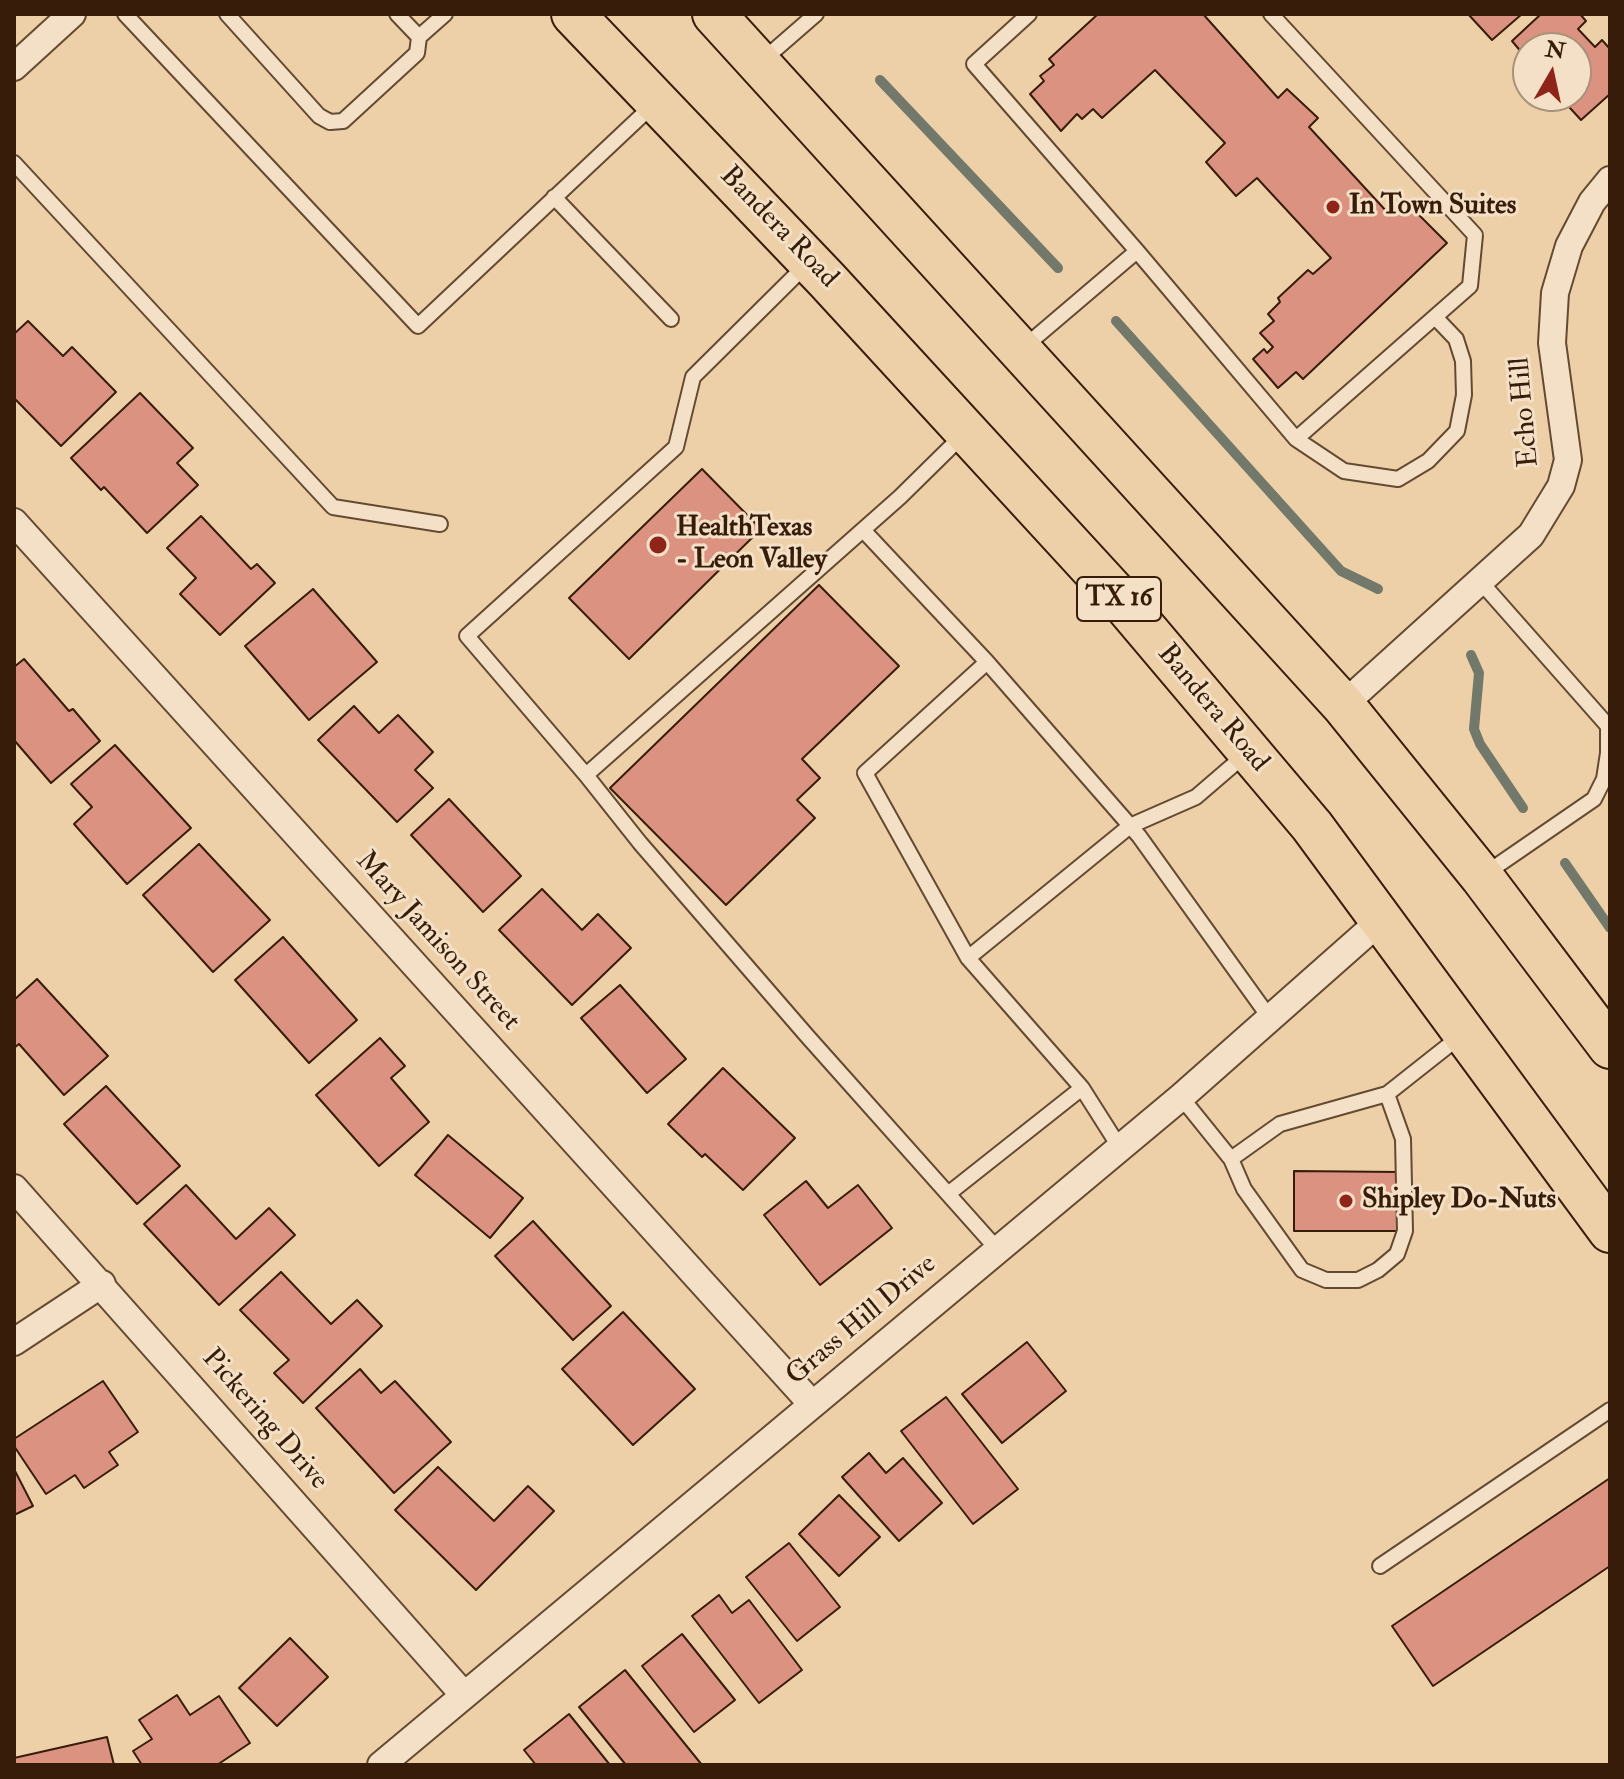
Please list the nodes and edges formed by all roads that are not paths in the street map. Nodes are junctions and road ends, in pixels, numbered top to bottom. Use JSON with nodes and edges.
{"nodes":[{"id":1,"x":72,"y":14,"type":"edge"},
{"id":2,"x":125,"y":14,"type":"edge"},
{"id":3,"x":227,"y":14,"type":"edge"},
{"id":4,"x":397,"y":14,"type":"edge"},
{"id":5,"x":445,"y":14,"type":"edge"},
{"id":6,"x":573,"y":14,"type":"edge"},
{"id":7,"x":714,"y":14,"type":"edge"},
{"id":8,"x":816,"y":14,"type":"edge"},
{"id":9,"x":1029,"y":14,"type":"edge"},
{"id":10,"x":1271,"y":14,"type":"edge"},
{"id":11,"x":419,"y":37,"type":"junction"},
{"id":12,"x":759,"y":64,"type":"junction"},
{"id":13,"x":14,"y":67,"type":"edge"},
{"id":14,"x":657,"y":102,"type":"junction"},
{"id":15,"x":14,"y":163,"type":"edge"},
{"id":16,"x":1610,"y":180,"type":"edge"},
{"id":17,"x":554,"y":197,"type":"junction"},
{"id":18,"x":1137,"y":251,"type":"junction"},
{"id":19,"x":810,"y":261,"type":"junction"},
{"id":20,"x":1435,"y":317,"type":"junction"},
{"id":21,"x":671,"y":319,"type":"dead end"},
{"id":22,"x":1020,"y":350,"type":"junction"},
{"id":23,"x":966,"y":432,"type":"junction"},
{"id":24,"x":1296,"y":439,"type":"junction"},
{"id":25,"x":14,"y":522,"type":"edge"},
{"id":26,"x":440,"y":524,"type":"dead end"},
{"id":27,"x":863,"y":530,"type":"junction"},
{"id":28,"x":1480,"y":581,"type":"junction"},
{"id":29,"x":987,"y":662,"type":"junction"},
{"id":30,"x":1343,"y":705,"type":"junction"},
{"id":31,"x":1249,"y":752,"type":"junction"},
{"id":32,"x":586,"y":775,"type":"junction"},
{"id":33,"x":1130,"y":826,"type":"junction"},
{"id":34,"x":1482,"y":877,"type":"junction"},
{"id":35,"x":1380,"y":921,"type":"junction"},
{"id":36,"x":968,"y":958,"type":"junction"},
{"id":37,"x":1269,"y":1017,"type":"junction"},
{"id":38,"x":1464,"y":1034,"type":"junction"},
{"id":39,"x":1606,"y":1034,"type":"edge"},
{"id":40,"x":1082,"y":1088,"type":"junction"},
{"id":41,"x":1387,"y":1094,"type":"junction"},
{"id":42,"x":1181,"y":1097,"type":"junction"},
{"id":43,"x":1120,"y":1148,"type":"junction"},
{"id":44,"x":1231,"y":1159,"type":"junction"},
{"id":45,"x":14,"y":1188,"type":"edge"},
{"id":46,"x":948,"y":1194,"type":"junction"},
{"id":47,"x":1610,"y":1231,"type":"edge"},
{"id":48,"x":998,"y":1250,"type":"junction"},
{"id":49,"x":102,"y":1284,"type":"junction"},
{"id":50,"x":14,"y":1342,"type":"edge"},
{"id":51,"x":812,"y":1404,"type":"junction"},
{"id":52,"x":1610,"y":1410,"type":"edge"},
{"id":53,"x":1380,"y":1566,"type":"dead end"},
{"id":54,"x":464,"y":1695,"type":"junction"},
{"id":55,"x":381,"y":1765,"type":"edge"}],
"edges":[{"from":1,"to":13,"type":"street"},
{"from":2,"to":17,"type":"lane"},
{"from":3,"to":11,"type":"lane"},
{"from":4,"to":11,"type":"lane"},
{"from":5,"to":11,"type":"lane"},
{"from":6,"to":14,"type":"main road","name":"Bandera Road","number":"TX 16"},
{"from":7,"to":12,"type":"main road"},
{"from":8,"to":12,"type":"lane"},
{"from":9,"to":18,"type":"lane"},
{"from":10,"to":20,"type":"lane"},
{"from":12,"to":22,"type":"main road"},
{"from":14,"to":17,"type":"lane"},
{"from":14,"to":19,"type":"main road","name":"Bandera Road","number":"TX 16"},
{"from":15,"to":26,"type":"lane"},
{"from":16,"to":28,"type":"street","name":"Echo Hill"},
{"from":17,"to":21,"type":"lane"},
{"from":18,"to":22,"type":"lane"},
{"from":18,"to":24,"type":"lane"},
{"from":19,"to":23,"type":"main road","name":"Bandera Road","number":"TX 16"},
{"from":19,"to":32,"type":"lane"},
{"from":20,"to":24,"type":"lane"},
{"from":20,"to":24,"type":"lane"},
{"from":22,"to":30,"type":"main road"},
{"from":23,"to":27,"type":"lane"},
{"from":23,"to":31,"type":"main road","name":"Bandera Road","number":"TX 16"},
{"from":25,"to":51,"type":"street","name":"Mary Jamison Street"},
{"from":27,"to":29,"type":"lane"},
{"from":27,"to":32,"type":"lane"},
{"from":28,"to":30,"type":"street","name":"Echo Hill"},
{"from":28,"to":34,"type":"lane"},
{"from":29,"to":33,"type":"lane"},
{"from":29,"to":36,"type":"lane"},
{"from":30,"to":34,"type":"main road"},
{"from":31,"to":33,"type":"lane"},
{"from":31,"to":35,"type":"main road","name":"Bandera Road","number":"TX 16"},
{"from":32,"to":46,"type":"lane"},
{"from":33,"to":36,"type":"lane"},
{"from":33,"to":37,"type":"lane"},
{"from":34,"to":39,"type":"main road"},
{"from":35,"to":37,"type":"street","name":"Grass Hill Drive"},
{"from":35,"to":38,"type":"main road","name":"Bandera Road","number":"TX 16"},
{"from":36,"to":40,"type":"lane"},
{"from":37,"to":42,"type":"street","name":"Grass Hill Drive"},
{"from":38,"to":41,"type":"lane"},
{"from":38,"to":47,"type":"main road","name":"Bandera Road","number":"TX 16"},
{"from":40,"to":43,"type":"lane"},
{"from":40,"to":46,"type":"lane"},
{"from":41,"to":44,"type":"lane"},
{"from":41,"to":44,"type":"lane"},
{"from":42,"to":43,"type":"street","name":"Grass Hill Drive"},
{"from":42,"to":44,"type":"lane"},
{"from":43,"to":48,"type":"street","name":"Grass Hill Drive"},
{"from":45,"to":49,"type":"street","name":"Pickering Drive"},
{"from":46,"to":48,"type":"lane"},
{"from":48,"to":51,"type":"street","name":"Grass Hill Drive"},
{"from":49,"to":50,"type":"street"},
{"from":49,"to":54,"type":"street","name":"Pickering Drive"},
{"from":51,"to":54,"type":"street","name":"Grass Hill Drive"},
{"from":52,"to":53,"type":"lane"},
{"from":54,"to":55,"type":"street","name":"Grass Hill Drive"}]}
